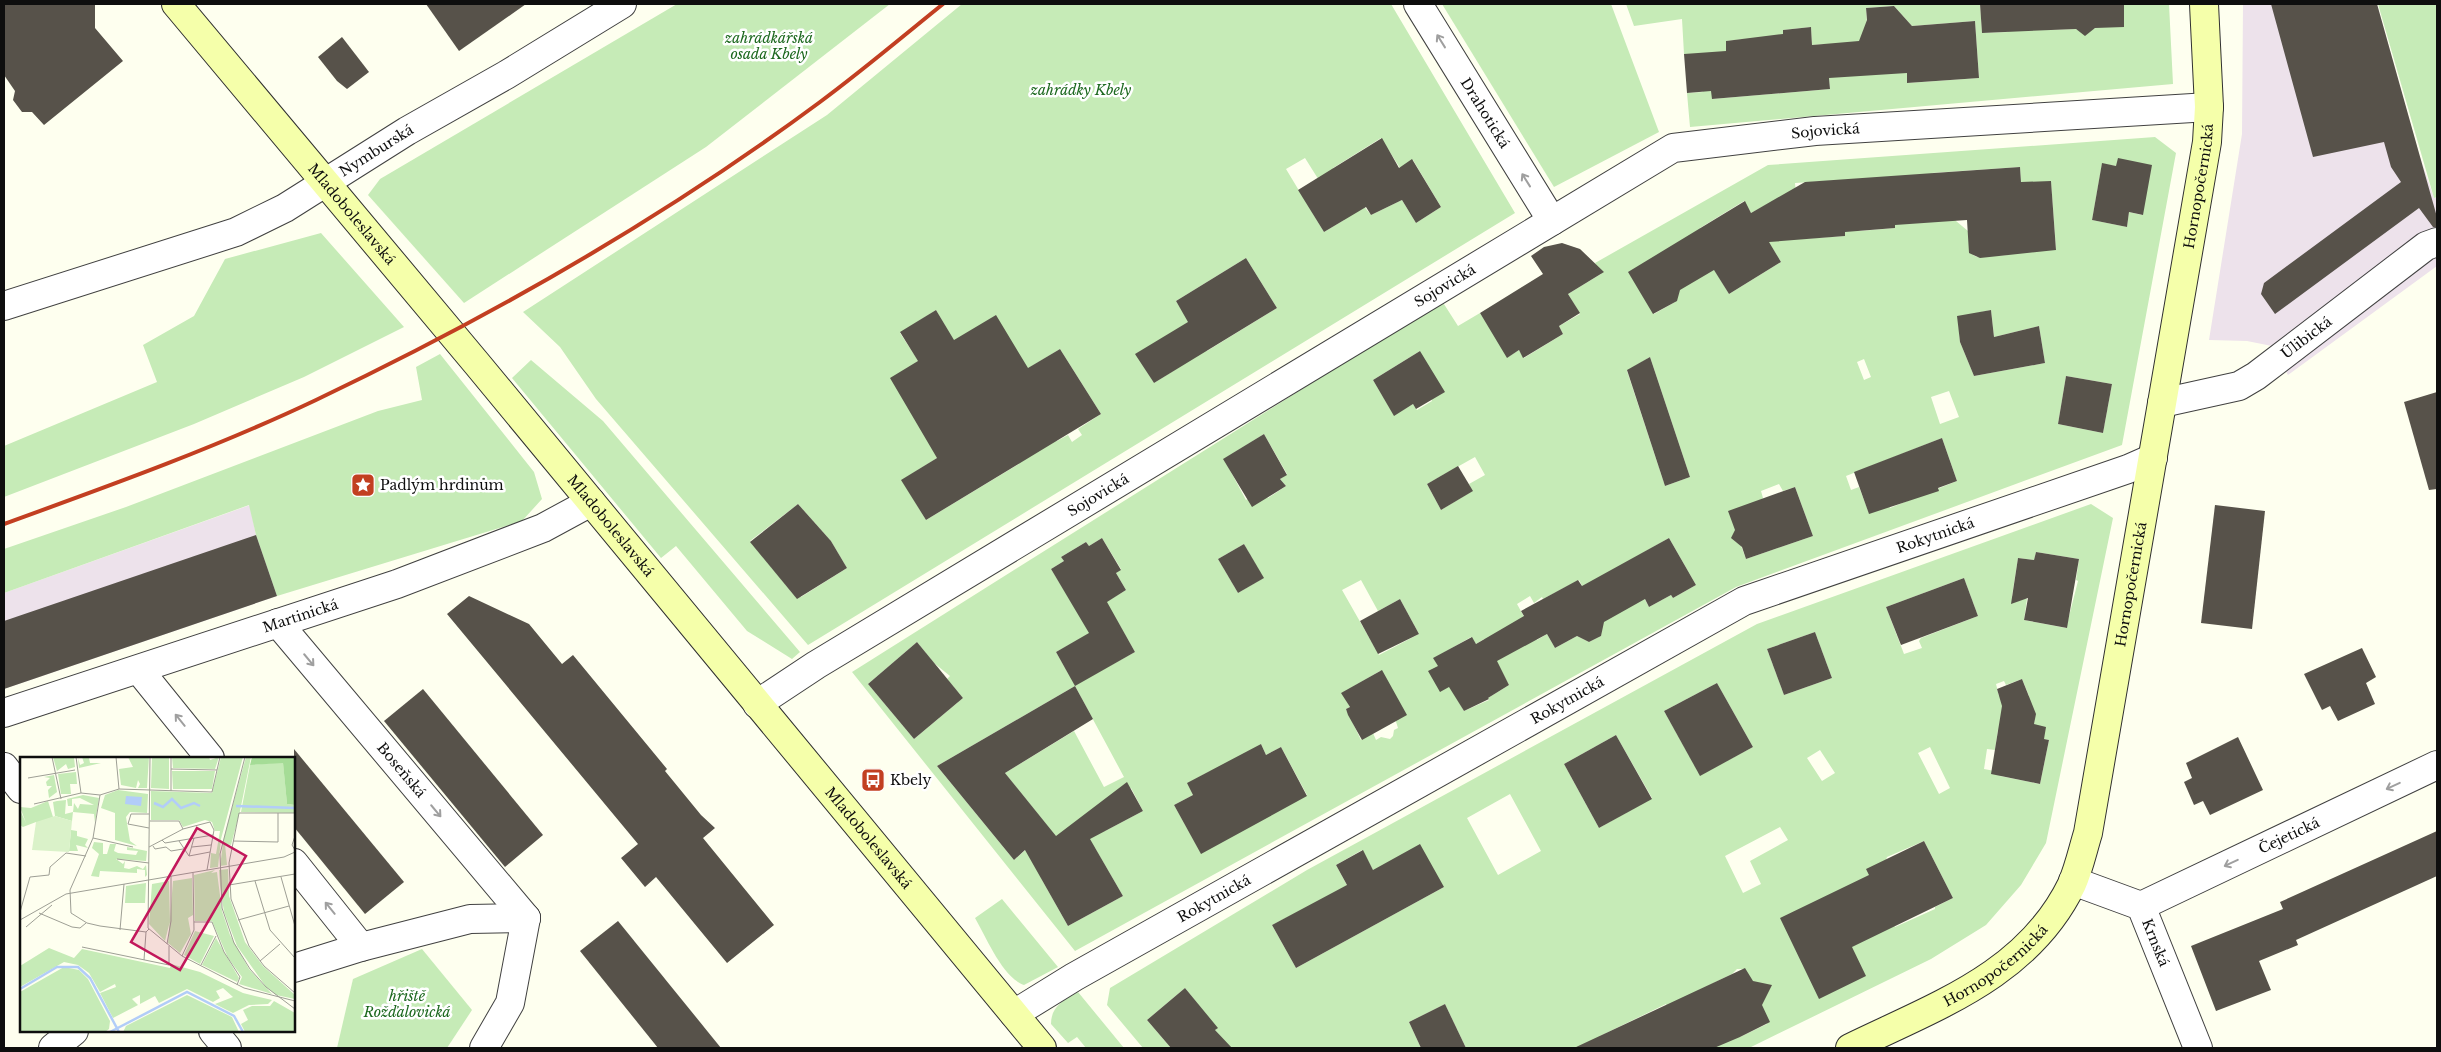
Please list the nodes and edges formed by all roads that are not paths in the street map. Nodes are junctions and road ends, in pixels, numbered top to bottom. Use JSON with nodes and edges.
{"nodes":[{"id":1,"x":176,"y":4,"type":"edge"},
{"id":2,"x":622,"y":4,"type":"edge"},
{"id":3,"x":1418,"y":4,"type":"edge"},
{"id":4,"x":2204,"y":4,"type":"edge"},
{"id":5,"x":2209,"y":107,"type":"junction"},
{"id":6,"x":326,"y":181,"type":"junction"},
{"id":7,"x":1552,"y":221,"type":"junction"},
{"id":8,"x":2437,"y":242,"type":"edge"},
{"id":9,"x":4,"y":306,"type":"edge"},
{"id":10,"x":2162,"y":403,"type":"junction"},
{"id":11,"x":2152,"y":458,"type":"junction"},
{"id":12,"x":591,"y":502,"type":"junction"},
{"id":13,"x":278,"y":623,"type":"junction"},
{"id":14,"x":140,"y":670,"type":"junction"},
{"id":15,"x":757,"y":704,"type":"junction"},
{"id":16,"x":4,"y":713,"type":"edge"},
{"id":17,"x":209,"y":757,"type":"edge"},
{"id":18,"x":2437,"y":765,"type":"edge"},
{"id":19,"x":4,"y":767,"type":"edge"},
{"id":20,"x":20,"y":788,"type":"edge"},
{"id":21,"x":295,"y":864,"type":"edge"},
{"id":22,"x":2073,"y":881,"type":"junction"},
{"id":23,"x":2141,"y":906,"type":"junction"},
{"id":24,"x":526,"y":918,"type":"junction"},
{"id":25,"x":361,"y":946,"type":"junction"},
{"id":26,"x":295,"y":968,"type":"edge"},
{"id":27,"x":1014,"y":1014,"type":"junction"},
{"id":28,"x":73,"y":1032,"type":"edge"},
{"id":29,"x":214,"y":1032,"type":"edge"},
{"id":30,"x":54,"y":1048,"type":"edge"},
{"id":31,"x":227,"y":1048,"type":"edge"},
{"id":32,"x":484,"y":1048,"type":"edge"},
{"id":33,"x":1042,"y":1048,"type":"edge"},
{"id":34,"x":1850,"y":1048,"type":"edge"},
{"id":35,"x":2198,"y":1048,"type":"edge"}],
"edges":[{"from":1,"to":6,"type":"main road","name":"Mladoboleslavská"},
{"from":2,"to":6,"type":"street","name":"Nymburská"},
{"from":7,"to":3,"type":"street","name":"Drahotická","one_way":true},
{"from":4,"to":5,"type":"main road","name":"Hornopočernická"},
{"from":5,"to":7,"type":"street","name":"Sojovická"},
{"from":5,"to":10,"type":"main road","name":"Hornopočernická"},
{"from":6,"to":9,"type":"street","name":"Nymburská"},
{"from":6,"to":12,"type":"main road","name":"Mladoboleslavská"},
{"from":7,"to":15,"type":"street","name":"Sojovická"},
{"from":8,"to":10,"type":"street","name":"Úlibická"},
{"from":10,"to":11,"type":"main road","name":"Hornopočernická"},
{"from":11,"to":22,"type":"main road","name":"Hornopočernická"},
{"from":11,"to":27,"type":"street","name":"Rokytnická"},
{"from":12,"to":13,"type":"street","name":"Martinická"},
{"from":12,"to":15,"type":"main road","name":"Mladoboleslavská"},
{"from":13,"to":14,"type":"street","name":"Martinická"},
{"from":13,"to":24,"type":"street","name":"Boseňská","one_way":true},
{"from":14,"to":16,"type":"street","name":"Martinická"},
{"from":17,"to":14,"type":"street","one_way":true},
{"from":15,"to":27,"type":"main road","name":"Mladoboleslavská"},
{"from":18,"to":23,"type":"street","name":"Čejetická","one_way":true},
{"from":19,"to":20,"type":"street"},
{"from":25,"to":21,"type":"street","one_way":true},
{"from":22,"to":23,"type":"street","name":"Krnská"},
{"from":22,"to":34,"type":"main road","name":"Hornopočernická"},
{"from":23,"to":35,"type":"street","name":"Krnská"},
{"from":24,"to":25,"type":"street"},
{"from":24,"to":32,"type":"street"},
{"from":25,"to":26,"type":"street"},
{"from":27,"to":33,"type":"main road","name":"Mladoboleslavská"},
{"from":28,"to":30,"type":"street"},
{"from":29,"to":31,"type":"street"}]}
